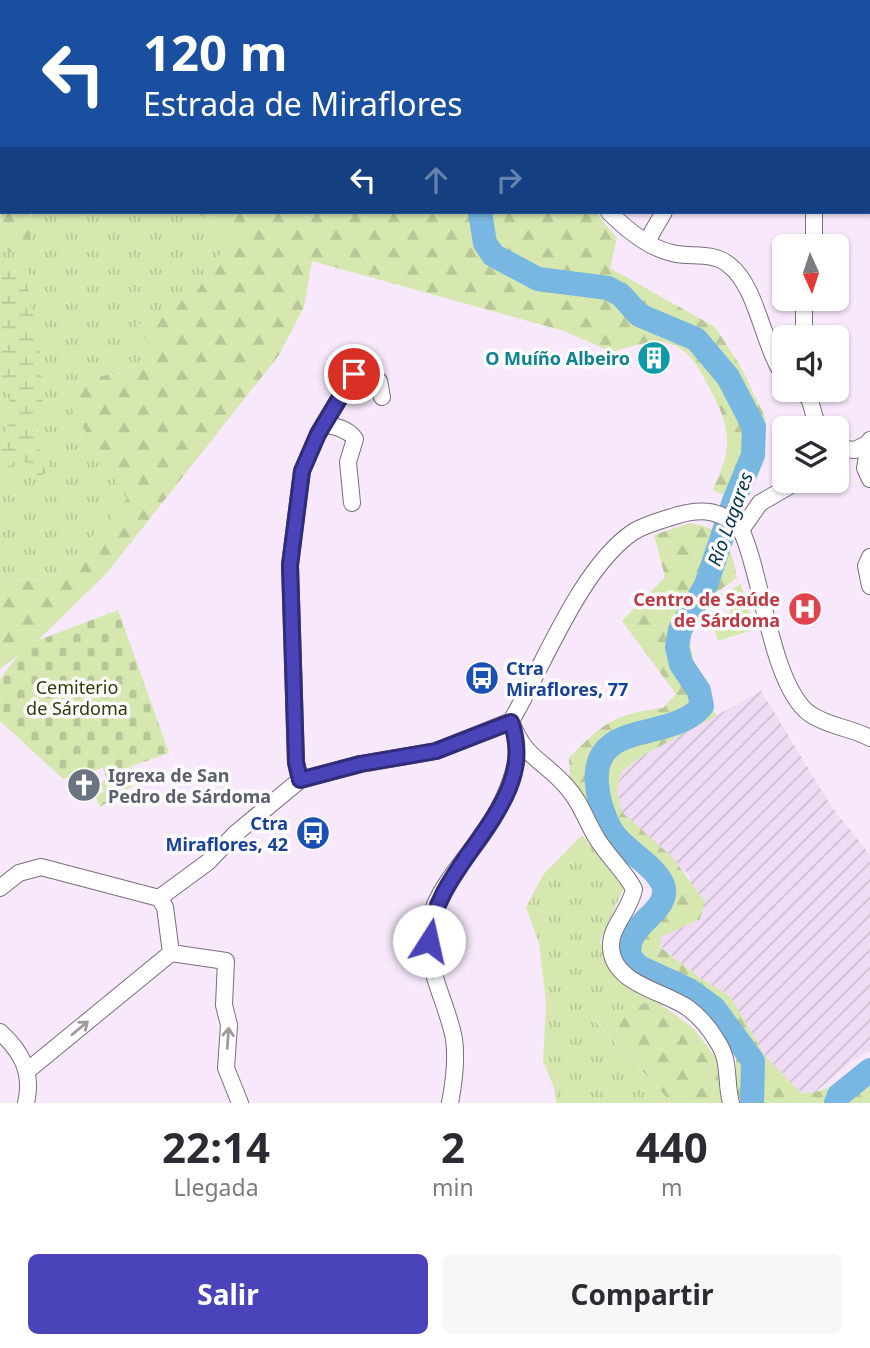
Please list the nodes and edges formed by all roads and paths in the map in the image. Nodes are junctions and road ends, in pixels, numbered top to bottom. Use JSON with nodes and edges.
{"nodes":[{"id":1,"x":611,"y":214,"type":"edge"},
{"id":2,"x":663,"y":214,"type":"edge"},
{"id":3,"x":814,"y":214,"type":"edge"},
{"id":4,"x":814,"y":234,"type":"edge"},
{"id":5,"x":647,"y":241,"type":"junction"},
{"id":6,"x":772,"y":348,"type":"edge"},
{"id":7,"x":382,"y":397,"type":"dead end"},
{"id":8,"x":325,"y":425,"type":"junction"},
{"id":9,"x":869,"y":442,"type":"edge"},
{"id":10,"x":849,"y":449,"type":"edge"},
{"id":11,"x":870,"y":479,"type":"edge"},
{"id":12,"x":777,"y":493,"type":"edge"},
{"id":13,"x":352,"y":503,"type":"dead end"},
{"id":14,"x":739,"y":527,"type":"junction"},
{"id":15,"x":870,"y":557,"type":"edge"},
{"id":16,"x":870,"y":586,"type":"edge"},
{"id":17,"x":511,"y":722,"type":"junction"},
{"id":18,"x":870,"y":738,"type":"edge"},
{"id":19,"x":519,"y":744,"type":"junction"},
{"id":20,"x":300,"y":780,"type":"junction"},
{"id":21,"x":0,"y":888,"type":"edge"},
{"id":22,"x":159,"y":898,"type":"junction"},
{"id":23,"x":172,"y":953,"type":"junction"},
{"id":24,"x":0,"y":1032,"type":"edge"},
{"id":25,"x":27,"y":1071,"type":"junction"},
{"id":26,"x":26,"y":1103,"type":"edge"},
{"id":27,"x":240,"y":1103,"type":"edge"},
{"id":28,"x":450,"y":1103,"type":"edge"},
{"id":29,"x":732,"y":1103,"type":"edge"}],
"edges":[{"from":1,"to":5,"type":"street"},
{"from":2,"to":5,"type":"street"},
{"from":3,"to":4,"type":"street"},
{"from":5,"to":6,"type":"street"},
{"from":7,"to":8,"type":"street"},
{"from":8,"to":13,"type":"street"},
{"from":8,"to":20,"type":"street"},
{"from":9,"to":10,"type":"street"},
{"from":9,"to":11,"type":"street"},
{"from":12,"to":14,"type":"street"},
{"from":14,"to":17,"type":"street"},
{"from":14,"to":18,"type":"street"},
{"from":15,"to":16,"type":"street"},
{"from":17,"to":19,"type":"street"},
{"from":17,"to":20,"type":"street"},
{"from":19,"to":28,"type":"street"},
{"from":19,"to":29,"type":"street"},
{"from":20,"to":22,"type":"street"},
{"from":21,"to":22,"type":"street"},
{"from":22,"to":23,"type":"street"},
{"from":25,"to":23,"type":"street","one_way":true},
{"from":27,"to":23,"type":"street","one_way":true},
{"from":24,"to":25,"type":"street"},
{"from":25,"to":26,"type":"street"}]}
